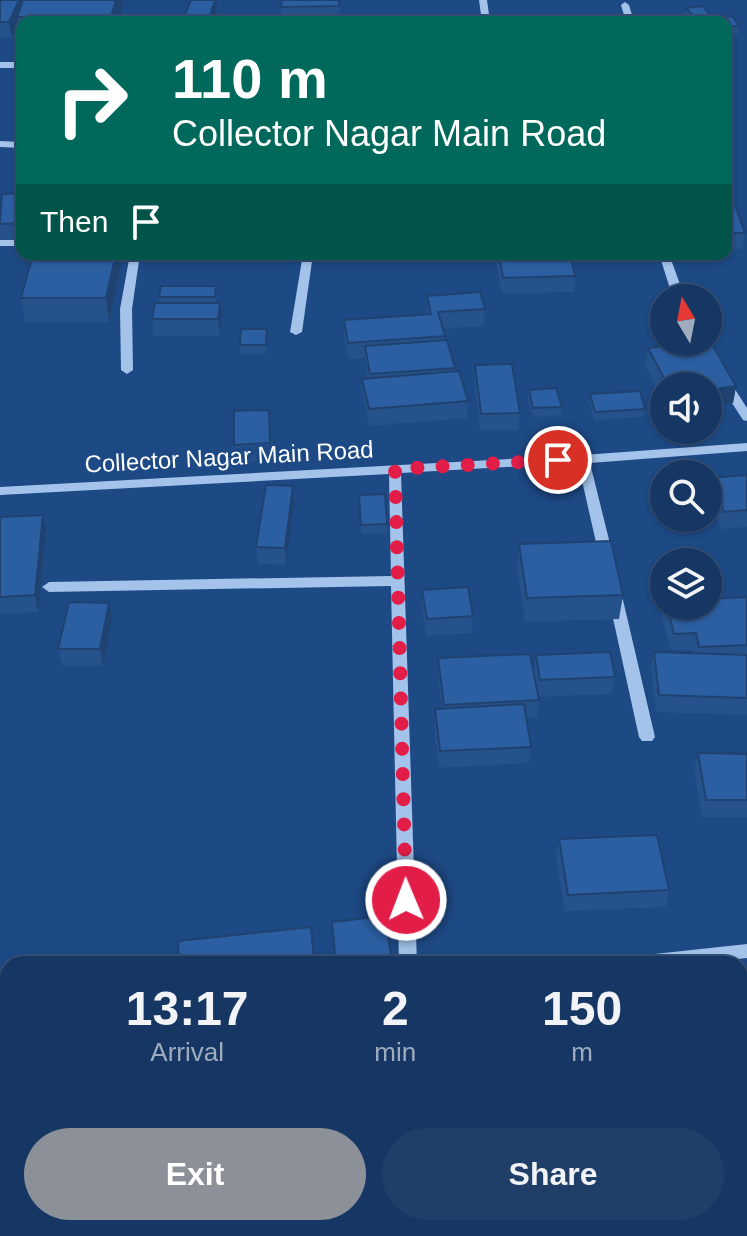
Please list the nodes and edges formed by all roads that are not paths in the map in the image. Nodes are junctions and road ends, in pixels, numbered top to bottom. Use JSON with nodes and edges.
{"nodes":[{"id":1,"x":625,"y":5,"type":"dead end"},
{"id":2,"x":628,"y":16,"type":"edge"},
{"id":3,"x":134,"y":260,"type":"edge"},
{"id":4,"x":307,"y":260,"type":"edge"},
{"id":5,"x":666,"y":260,"type":"edge"},
{"id":6,"x":674,"y":284,"type":"edge"},
{"id":7,"x":296,"y":332,"type":"dead end"},
{"id":8,"x":714,"y":367,"type":"edge"},
{"id":9,"x":127,"y":370,"type":"dead end"},
{"id":10,"x":747,"y":417,"type":"edge"},
{"id":11,"x":747,"y":447,"type":"edge"},
{"id":12,"x":583,"y":459,"type":"junction"},
{"id":13,"x":395,"y":469,"type":"junction"},
{"id":14,"x":0,"y":491,"type":"edge"},
{"id":15,"x":399,"y":581,"type":"junction"},
{"id":16,"x":49,"y":587,"type":"dead end"},
{"id":17,"x":647,"y":737,"type":"dead end"},
{"id":18,"x":747,"y":951,"type":"edge"},
{"id":19,"x":408,"y":956,"type":"edge"},
{"id":20,"x":701,"y":956,"type":"edge"}],
"edges":[{"from":1,"to":2,"type":"street"},
{"from":3,"to":9,"type":"street"},
{"from":4,"to":7,"type":"street"},
{"from":5,"to":6,"type":"street"},
{"from":8,"to":10,"type":"street"},
{"from":11,"to":12,"type":"street","name":"Collector Nagar Main Road"},
{"from":12,"to":13,"type":"street","name":"Collector Nagar Main Road"},
{"from":12,"to":17,"type":"street"},
{"from":13,"to":14,"type":"street","name":"Collector Nagar Main Road"},
{"from":13,"to":15,"type":"street"},
{"from":15,"to":16,"type":"street"},
{"from":15,"to":19,"type":"street"},
{"from":18,"to":20,"type":"street"}]}
